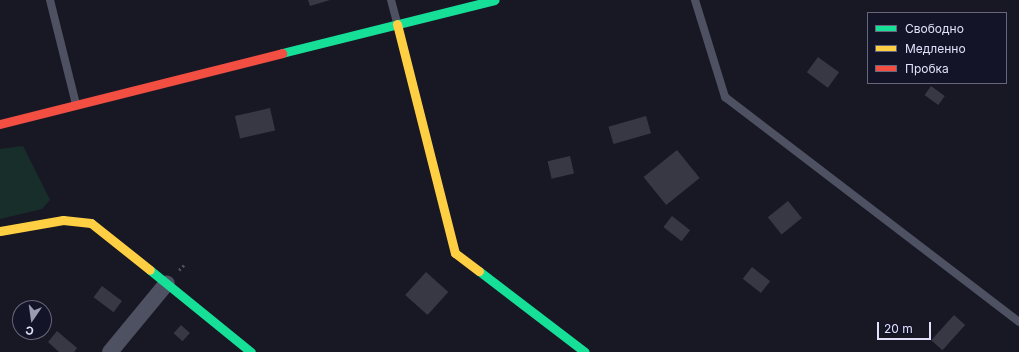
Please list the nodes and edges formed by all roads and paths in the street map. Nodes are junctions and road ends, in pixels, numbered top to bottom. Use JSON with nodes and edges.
{"nodes":[{"id":1,"x":50,"y":0,"type":"edge"},
{"id":2,"x":391,"y":0,"type":"edge"},
{"id":3,"x":494,"y":0,"type":"edge"},
{"id":4,"x":695,"y":0,"type":"edge"},
{"id":5,"x":397,"y":24,"type":"junction"},
{"id":6,"x":76,"y":105,"type":"junction"},
{"id":7,"x":0,"y":124,"type":"edge"},
{"id":8,"x":0,"y":231,"type":"edge"},
{"id":9,"x":167,"y":283,"type":"junction"},
{"id":10,"x":1019,"y":322,"type":"edge"},
{"id":11,"x":110,"y":352,"type":"edge"},
{"id":12,"x":251,"y":352,"type":"edge"},
{"id":13,"x":585,"y":352,"type":"edge"}],
"edges":[{"from":1,"to":6,"type":"lane"},
{"from":2,"to":5,"type":"lane"},
{"from":3,"to":5,"type":"street"},
{"from":4,"to":10,"type":"lane"},
{"from":5,"to":6,"type":"street"},
{"from":5,"to":13,"type":"street"},
{"from":6,"to":7,"type":"street"},
{"from":8,"to":9,"type":"street"},
{"from":9,"to":11,"type":"street"},
{"from":9,"to":12,"type":"street"}]}
